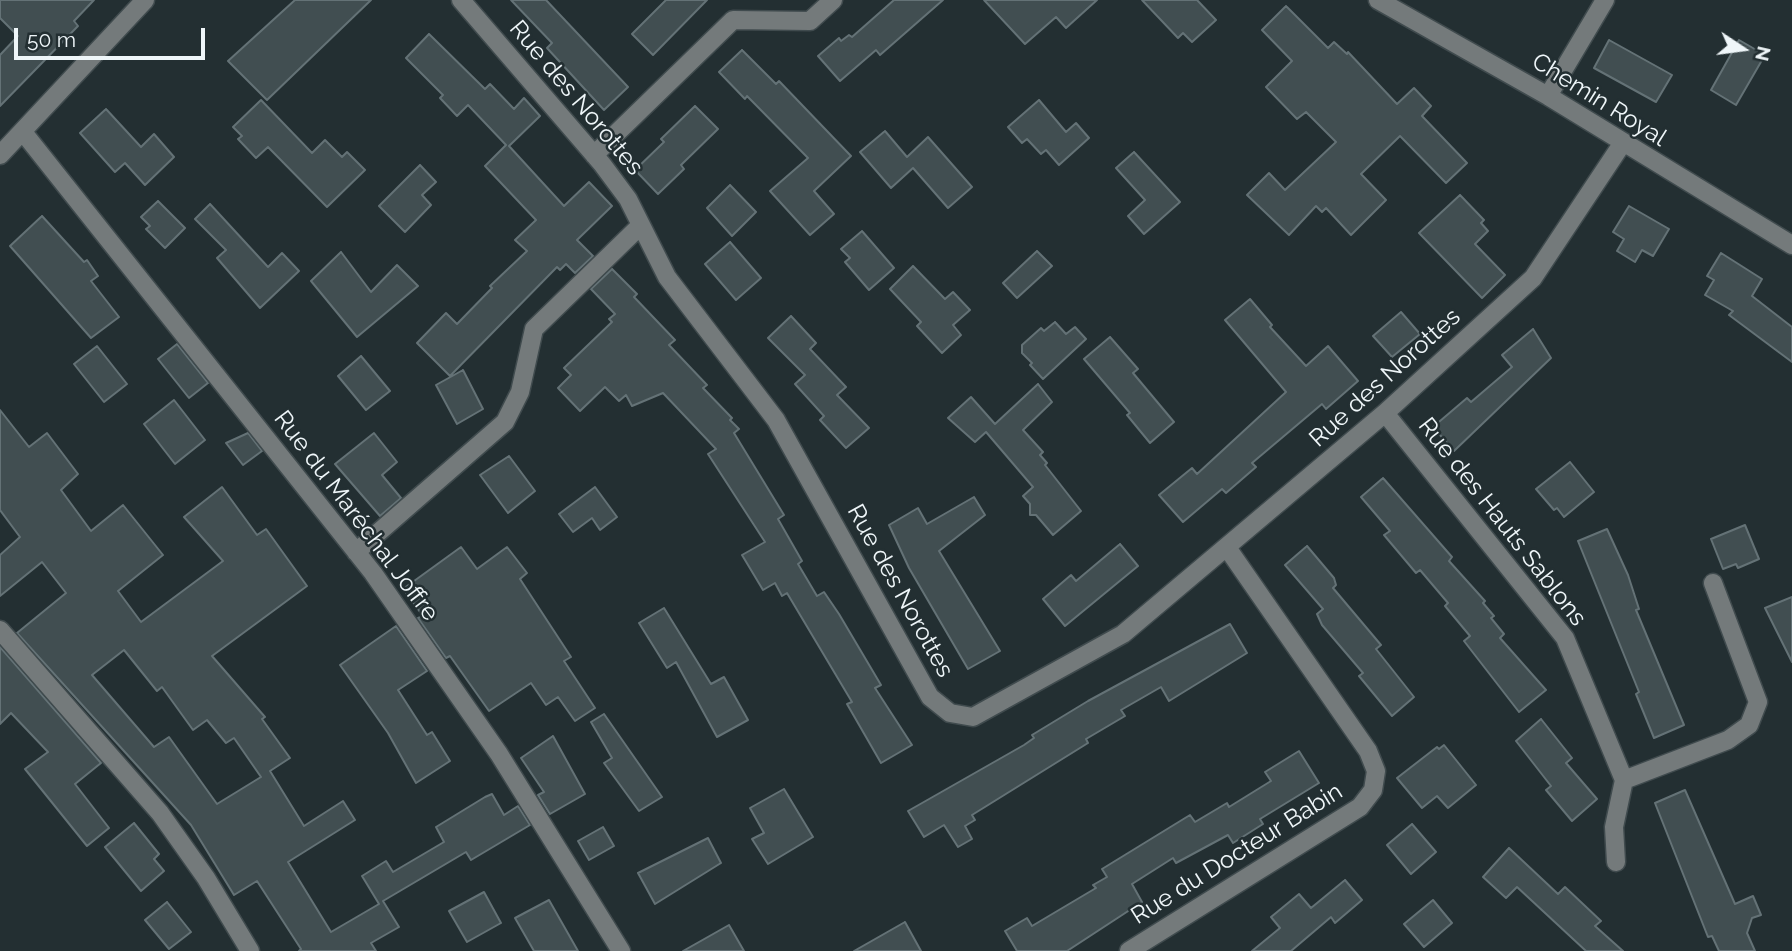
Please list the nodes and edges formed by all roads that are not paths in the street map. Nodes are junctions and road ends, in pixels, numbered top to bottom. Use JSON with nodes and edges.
{"nodes":[{"id":1,"x":145,"y":0,"type":"edge"},
{"id":2,"x":461,"y":0,"type":"edge"},
{"id":3,"x":833,"y":0,"type":"edge"},
{"id":4,"x":1378,"y":0,"type":"edge"},
{"id":5,"x":1605,"y":0,"type":"edge"},
{"id":6,"x":1548,"y":96,"type":"junction"},
{"id":7,"x":23,"y":132,"type":"junction"},
{"id":8,"x":1622,"y":144,"type":"junction"},
{"id":9,"x":0,"y":155,"type":"edge"},
{"id":10,"x":593,"y":155,"type":"junction"},
{"id":11,"x":641,"y":225,"type":"junction"},
{"id":12,"x":1792,"y":245,"type":"edge"},
{"id":13,"x":1385,"y":413,"type":"junction"},
{"id":14,"x":1228,"y":549,"type":"junction"},
{"id":15,"x":356,"y":552,"type":"junction"},
{"id":16,"x":1713,"y":583,"type":"dead end"},
{"id":17,"x":0,"y":630,"type":"edge"},
{"id":18,"x":1624,"y":780,"type":"junction"},
{"id":19,"x":1616,"y":862,"type":"dead end"},
{"id":20,"x":250,"y":951,"type":"edge"},
{"id":21,"x":621,"y":951,"type":"edge"},
{"id":22,"x":1129,"y":951,"type":"edge"}],
"edges":[{"from":1,"to":7,"type":"street"},
{"from":2,"to":10,"type":"street","name":"Rue des Norottes"},
{"from":3,"to":10,"type":"street"},
{"from":4,"to":6,"type":"street","name":"Chemin Royal"},
{"from":5,"to":6,"type":"street"},
{"from":6,"to":8,"type":"street","name":"Chemin Royal"},
{"from":7,"to":9,"type":"street"},
{"from":7,"to":15,"type":"street","name":"Rue du Maréchal Joffre"},
{"from":8,"to":12,"type":"street","name":"Chemin Royal"},
{"from":8,"to":13,"type":"street","name":"Rue des Norottes"},
{"from":10,"to":11,"type":"street","name":"Rue des Norottes"},
{"from":11,"to":14,"type":"street","name":"Rue des Norottes"},
{"from":11,"to":15,"type":"street"},
{"from":13,"to":14,"type":"street","name":"Rue des Norottes"},
{"from":13,"to":18,"type":"street","name":"Rue des Hauts Sablons"},
{"from":14,"to":22,"type":"street","name":"Rue du Docteur Babin"},
{"from":15,"to":21,"type":"street","name":"Rue du Maréchal Joffre"},
{"from":16,"to":18,"type":"street"},
{"from":17,"to":20,"type":"street"},
{"from":18,"to":19,"type":"street"}]}
